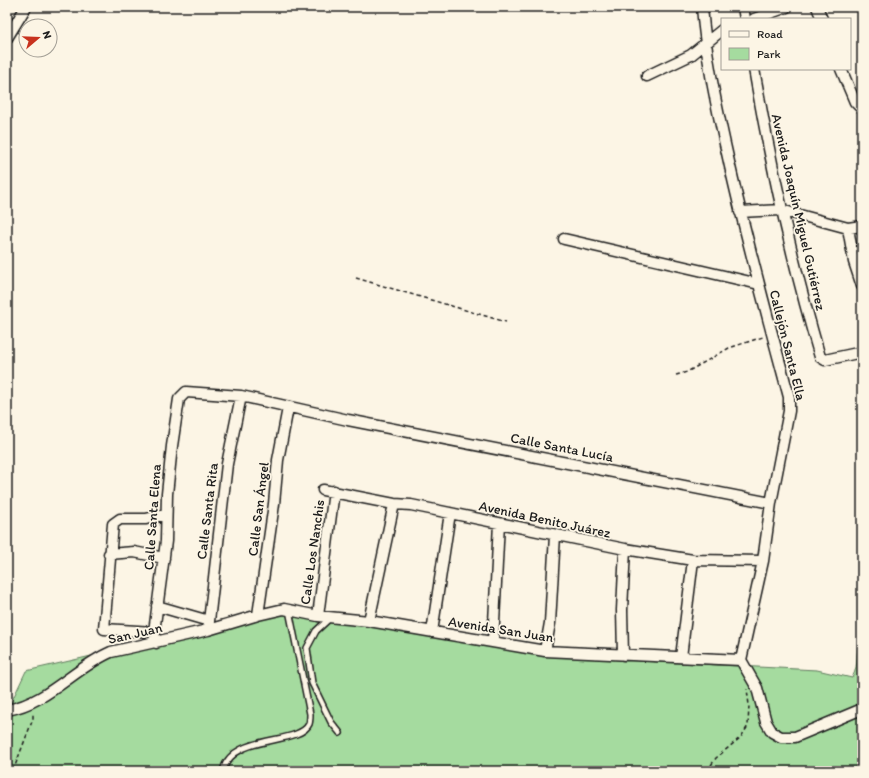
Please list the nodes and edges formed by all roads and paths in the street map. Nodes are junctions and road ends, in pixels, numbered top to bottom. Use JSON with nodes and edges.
{"nodes":[{"id":1,"x":26,"y":7,"type":"edge"},
{"id":2,"x":702,"y":7,"type":"edge"},
{"id":3,"x":743,"y":7,"type":"edge"},
{"id":4,"x":787,"y":7,"type":"edge"},
{"id":5,"x":817,"y":7,"type":"edge"},
{"id":6,"x":745,"y":18,"type":"edge"},
{"id":7,"x":757,"y":18,"type":"edge"},
{"id":8,"x":822,"y":18,"type":"edge"},
{"id":9,"x":721,"y":31,"type":"edge"},
{"id":10,"x":7,"y":38,"type":"edge"},
{"id":11,"x":705,"y":44,"type":"junction"},
{"id":12,"x":754,"y":70,"type":"edge"},
{"id":13,"x":841,"y":70,"type":"edge"},
{"id":14,"x":647,"y":76,"type":"dead end"},
{"id":15,"x":861,"y":107,"type":"edge"},
{"id":16,"x":781,"y":210,"type":"junction"},
{"id":17,"x":740,"y":212,"type":"junction"},
{"id":18,"x":862,"y":226,"type":"edge"},
{"id":19,"x":848,"y":228,"type":"junction"},
{"id":20,"x":564,"y":239,"type":"dead end"},
{"id":21,"x":356,"y":278,"type":"dead end"},
{"id":22,"x":759,"y":284,"type":"junction"},
{"id":23,"x":862,"y":286,"type":"edge"},
{"id":24,"x":506,"y":322,"type":"dead end"},
{"id":25,"x":772,"y":334,"type":"junction"},
{"id":26,"x":862,"y":352,"type":"edge"},
{"id":27,"x":676,"y":374,"type":"dead end"},
{"id":28,"x":182,"y":395,"type":"joint"},
{"id":29,"x":241,"y":396,"type":"junction"},
{"id":30,"x":288,"y":408,"type":"junction"},
{"id":31,"x":323,"y":490,"type":"dead end"},
{"id":32,"x":334,"y":491,"type":"junction"},
{"id":33,"x":771,"y":503,"type":"junction"},
{"id":34,"x":394,"y":504,"type":"junction"},
{"id":35,"x":450,"y":513,"type":"junction"},
{"id":36,"x":166,"y":514,"type":"junction"},
{"id":37,"x":499,"y":523,"type":"junction"},
{"id":38,"x":555,"y":535,"type":"junction"},
{"id":39,"x":625,"y":549,"type":"junction"},
{"id":40,"x":109,"y":554,"type":"junction"},
{"id":41,"x":164,"y":558,"type":"junction"},
{"id":42,"x":693,"y":560,"type":"junction"},
{"id":43,"x":763,"y":561,"type":"junction"},
{"id":44,"x":157,"y":606,"type":"junction"},
{"id":45,"x":289,"y":610,"type":"junction"},
{"id":46,"x":258,"y":615,"type":"junction"},
{"id":47,"x":318,"y":616,"type":"junction"},
{"id":48,"x":331,"y":617,"type":"junction"},
{"id":49,"x":369,"y":622,"type":"junction"},
{"id":50,"x":208,"y":626,"type":"junction"},
{"id":51,"x":154,"y":632,"type":"junction"},
{"id":52,"x":432,"y":632,"type":"junction"},
{"id":53,"x":493,"y":642,"type":"junction"},
{"id":54,"x":156,"y":643,"type":"junction"},
{"id":55,"x":545,"y":651,"type":"junction"},
{"id":56,"x":623,"y":655,"type":"junction"},
{"id":57,"x":681,"y":657,"type":"junction"},
{"id":58,"x":741,"y":660,"type":"junction"},
{"id":59,"x":746,"y":686,"type":"dead end"},
{"id":60,"x":34,"y":702,"type":"junction"},
{"id":61,"x":862,"y":709,"type":"edge"},
{"id":62,"x":7,"y":710,"type":"edge"},
{"id":63,"x":340,"y":733,"type":"dead end"},
{"id":64,"x":13,"y":771,"type":"edge"},
{"id":65,"x":223,"y":771,"type":"edge"},
{"id":66,"x":707,"y":771,"type":"edge"}],
"edges":[{"from":1,"to":10,"type":"street"},
{"from":2,"to":11,"type":"street","name":"Callejón Santa Ella"},
{"from":3,"to":6,"type":"street"},
{"from":4,"to":7,"type":"street"},
{"from":5,"to":8,"type":"street"},
{"from":9,"to":11,"type":"street"},
{"from":11,"to":14,"type":"street"},
{"from":11,"to":17,"type":"street","name":"Callejón Santa Ella"},
{"from":12,"to":16,"type":"street","name":"Avenida Joaquín Miguel Gutiérrez"},
{"from":13,"to":15,"type":"street"},
{"from":16,"to":17,"type":"street"},
{"from":16,"to":19,"type":"street"},
{"from":16,"to":26,"type":"street","name":"Avenida Joaquín Miguel Gutiérrez"},
{"from":17,"to":22,"type":"street","name":"Callejón Santa Ella"},
{"from":18,"to":19,"type":"street"},
{"from":19,"to":23,"type":"street"},
{"from":20,"to":22,"type":"street"},
{"from":21,"to":24,"type":"path"},
{"from":22,"to":25,"type":"street","name":"Callejón Santa Ella"},
{"from":25,"to":27,"type":"path"},
{"from":25,"to":33,"type":"street","name":"Callejón Santa Ella"},
{"from":28,"to":29,"type":"street","name":"Calle Santa Lucía"},
{"from":28,"to":36,"type":"street","name":"Calle Santa Elena"},
{"from":29,"to":30,"type":"street","name":"Calle Santa Lucía"},
{"from":29,"to":50,"type":"street","name":"Calle Santa Rita"},
{"from":30,"to":33,"type":"street","name":"Calle Santa Lucía"},
{"from":30,"to":46,"type":"street","name":"Calle San Ángel"},
{"from":31,"to":32,"type":"street","name":"Avenida Benito Juárez"},
{"from":32,"to":34,"type":"street","name":"Avenida Benito Juárez"},
{"from":32,"to":47,"type":"street","name":"Calle Los Nanchis"},
{"from":33,"to":43,"type":"street","name":"Callejón Santa Ella"},
{"from":34,"to":35,"type":"street","name":"Avenida Benito Juárez"},
{"from":34,"to":49,"type":"street"},
{"from":35,"to":37,"type":"street","name":"Avenida Benito Juárez"},
{"from":35,"to":52,"type":"street"},
{"from":36,"to":40,"type":"street"},
{"from":36,"to":41,"type":"street","name":"Calle Santa Elena"},
{"from":37,"to":38,"type":"street","name":"Avenida Benito Juárez"},
{"from":37,"to":53,"type":"street"},
{"from":38,"to":39,"type":"street","name":"Avenida Benito Juárez"},
{"from":38,"to":55,"type":"street"},
{"from":39,"to":42,"type":"street","name":"Avenida Benito Juárez"},
{"from":39,"to":56,"type":"street"},
{"from":40,"to":41,"type":"street"},
{"from":40,"to":51,"type":"street"},
{"from":41,"to":44,"type":"street","name":"Calle Santa Elena"},
{"from":42,"to":43,"type":"street","name":"Avenida Benito Juárez"},
{"from":42,"to":57,"type":"street"},
{"from":43,"to":58,"type":"street","name":"Callejón Santa Ella"},
{"from":44,"to":50,"type":"street"},
{"from":44,"to":51,"type":"street","name":"Calle Santa Elena"},
{"from":45,"to":46,"type":"street","name":"Avenida San Juan"},
{"from":45,"to":47,"type":"street","name":"Avenida San Juan"},
{"from":45,"to":65,"type":"lane"},
{"from":46,"to":50,"type":"street","name":"San Juan"},
{"from":47,"to":48,"type":"street","name":"Avenida San Juan"},
{"from":48,"to":49,"type":"street","name":"Avenida San Juan"},
{"from":48,"to":63,"type":"lane"},
{"from":49,"to":52,"type":"street","name":"Avenida San Juan"},
{"from":50,"to":54,"type":"street","name":"San Juan"},
{"from":51,"to":54,"type":"street","name":"Calle Santa Elena"},
{"from":52,"to":53,"type":"street","name":"Avenida San Juan"},
{"from":53,"to":55,"type":"street","name":"Avenida San Juan"},
{"from":54,"to":60,"type":"street","name":"San Juan"},
{"from":55,"to":56,"type":"street","name":"Avenida San Juan"},
{"from":56,"to":57,"type":"street","name":"Avenida San Juan"},
{"from":57,"to":58,"type":"street","name":"Avenida San Juan"},
{"from":58,"to":61,"type":"street"},
{"from":59,"to":66,"type":"path"},
{"from":60,"to":62,"type":"street","name":"San Juan"},
{"from":60,"to":64,"type":"path"}]}
